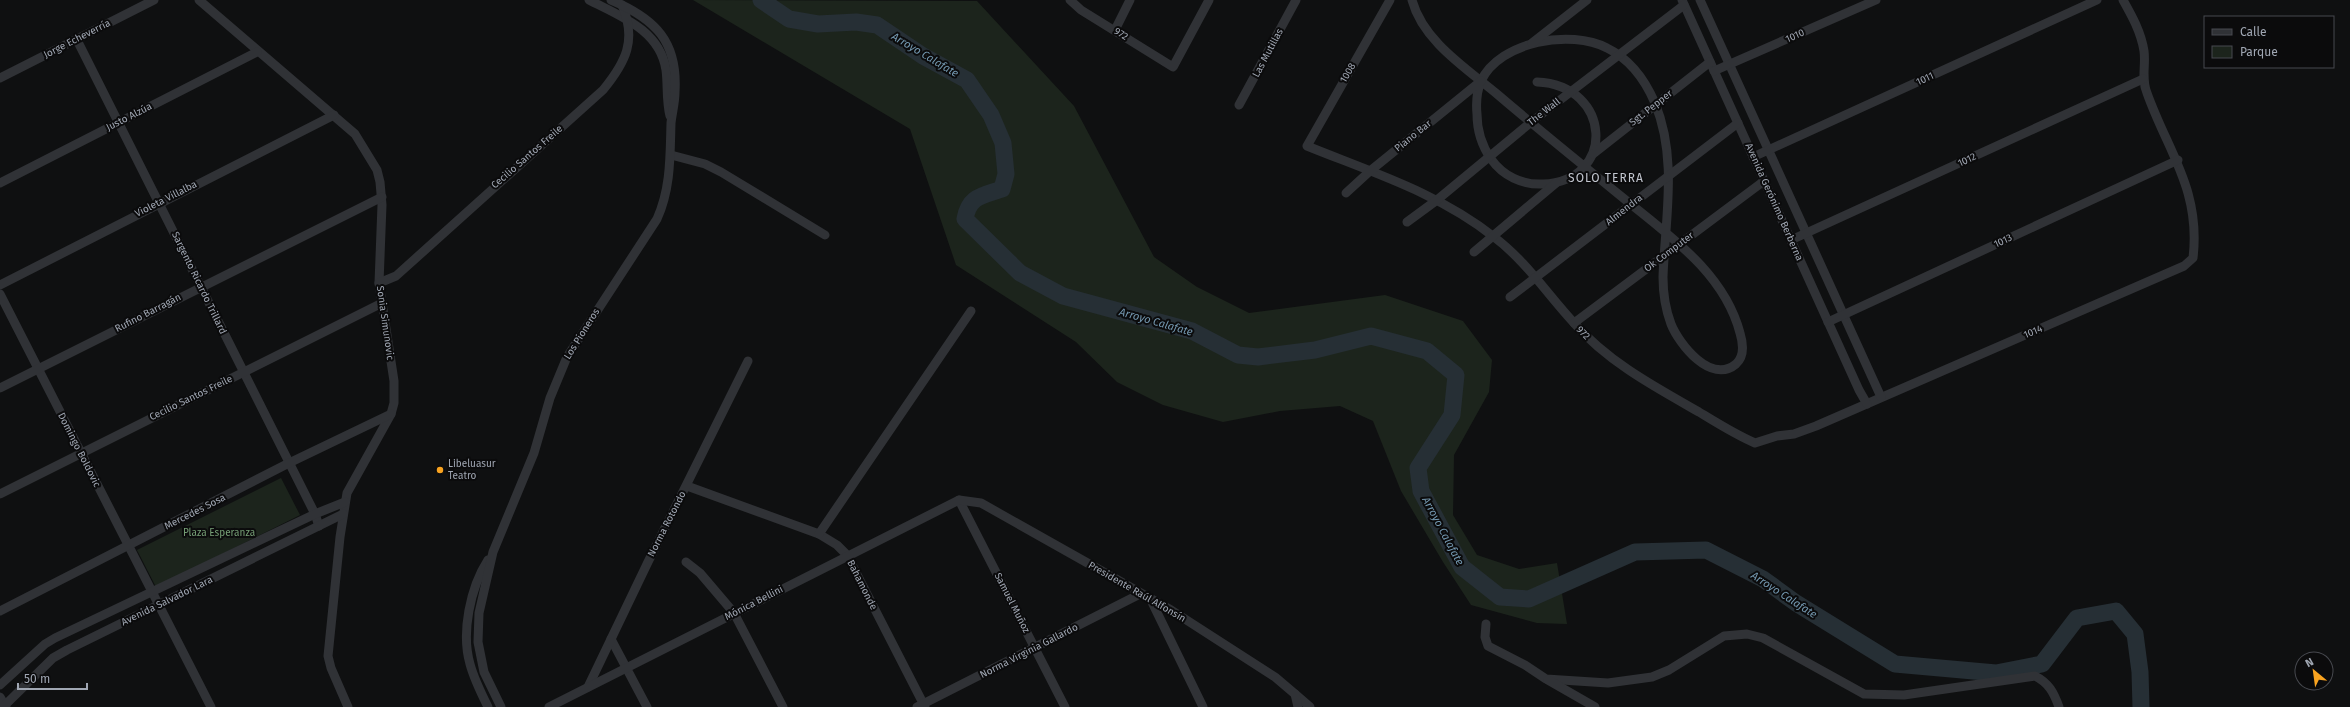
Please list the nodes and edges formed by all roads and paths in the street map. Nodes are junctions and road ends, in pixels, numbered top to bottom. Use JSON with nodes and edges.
{"nodes":[{"id":1,"x":154,"y":0,"type":"edge"},
{"id":2,"x":200,"y":0,"type":"edge"},
{"id":3,"x":589,"y":0,"type":"edge"},
{"id":4,"x":611,"y":0,"type":"edge"},
{"id":5,"x":1070,"y":0,"type":"edge"},
{"id":6,"x":1130,"y":0,"type":"edge"},
{"id":7,"x":1209,"y":0,"type":"edge"},
{"id":8,"x":1296,"y":0,"type":"edge"},
{"id":9,"x":1390,"y":0,"type":"edge"},
{"id":10,"x":1412,"y":0,"type":"edge"},
{"id":11,"x":1587,"y":0,"type":"edge"},
{"id":12,"x":1700,"y":0,"type":"edge"},
{"id":13,"x":1876,"y":0,"type":"edge"},
{"id":14,"x":2097,"y":0,"type":"edge"},
{"id":15,"x":2123,"y":0,"type":"edge"},
{"id":16,"x":1683,"y":3,"type":"edge"},
{"id":17,"x":622,"y":5,"type":"junction"},
{"id":18,"x":628,"y":18,"type":"junction"},
{"id":19,"x":1114,"y":30,"type":"junction"},
{"id":20,"x":76,"y":40,"type":"junction"},
{"id":21,"x":1530,"y":45,"type":"junction"},
{"id":22,"x":257,"y":52,"type":"junction"},
{"id":23,"x":1619,"y":56,"type":"junction"},
{"id":24,"x":1710,"y":62,"type":"junction"},
{"id":25,"x":1729,"y":65,"type":"junction"},
{"id":26,"x":1714,"y":72,"type":"junction"},
{"id":27,"x":0,"y":78,"type":"edge"},
{"id":28,"x":2143,"y":79,"type":"junction"},
{"id":29,"x":1481,"y":81,"type":"junction"},
{"id":30,"x":1537,"y":82,"type":"dead end"},
{"id":31,"x":1572,"y":92,"type":"junction"},
{"id":32,"x":1656,"y":104,"type":"junction"},
{"id":33,"x":1239,"y":105,"type":"dead end"},
{"id":34,"x":334,"y":115,"type":"junction"},
{"id":35,"x":671,"y":121,"type":"junction"},
{"id":36,"x":119,"y":122,"type":"junction"},
{"id":37,"x":1530,"y":123,"type":"junction"},
{"id":38,"x":1738,"y":124,"type":"junction"},
{"id":39,"x":1307,"y":146,"type":"joint"},
{"id":40,"x":1768,"y":151,"type":"junction"},
{"id":41,"x":1592,"y":154,"type":"junction"},
{"id":42,"x":671,"y":155,"type":"junction"},
{"id":43,"x":1489,"y":157,"type":"junction"},
{"id":44,"x":1753,"y":158,"type":"junction"},
{"id":45,"x":2178,"y":160,"type":"junction"},
{"id":46,"x":1585,"y":167,"type":"junction"},
{"id":47,"x":1370,"y":171,"type":"junction"},
{"id":48,"x":1668,"y":176,"type":"junction"},
{"id":49,"x":1764,"y":181,"type":"junction"},
{"id":50,"x":1557,"y":182,"type":"junction"},
{"id":51,"x":0,"y":183,"type":"edge"},
{"id":52,"x":1346,"y":194,"type":"dead end"},
{"id":53,"x":382,"y":197,"type":"junction"},
{"id":54,"x":1438,"y":200,"type":"junction"},
{"id":55,"x":159,"y":202,"type":"junction"},
{"id":56,"x":1630,"y":204,"type":"junction"},
{"id":57,"x":1407,"y":222,"type":"dead end"},
{"id":58,"x":1667,"y":233,"type":"junction"},
{"id":59,"x":1806,"y":234,"type":"junction"},
{"id":60,"x":825,"y":235,"type":"dead end"},
{"id":61,"x":1493,"y":236,"type":"junction"},
{"id":62,"x":1791,"y":240,"type":"junction"},
{"id":63,"x":1680,"y":244,"type":"junction"},
{"id":64,"x":1474,"y":252,"type":"dead end"},
{"id":65,"x":1665,"y":255,"type":"junction"},
{"id":66,"x":1536,"y":278,"type":"junction"},
{"id":67,"x":379,"y":283,"type":"junction"},
{"id":68,"x":0,"y":285,"type":"edge"},
{"id":69,"x":200,"y":287,"type":"junction"},
{"id":70,"x":0,"y":294,"type":"edge"},
{"id":71,"x":1510,"y":297,"type":"dead end"},
{"id":72,"x":382,"y":303,"type":"junction"},
{"id":73,"x":972,"y":311,"type":"dead end"},
{"id":74,"x":1843,"y":314,"type":"junction"},
{"id":75,"x":1828,"y":322,"type":"junction"},
{"id":76,"x":1574,"y":324,"type":"junction"},
{"id":77,"x":748,"y":361,"type":"dead end"},
{"id":78,"x":37,"y":369,"type":"junction"},
{"id":79,"x":243,"y":372,"type":"junction"},
{"id":80,"x":0,"y":388,"type":"edge"},
{"id":81,"x":1881,"y":397,"type":"junction"},
{"id":82,"x":1867,"y":404,"type":"junction"},
{"id":83,"x":391,"y":414,"type":"junction"},
{"id":84,"x":81,"y":452,"type":"junction"},
{"id":85,"x":290,"y":463,"type":"junction"},
{"id":86,"x":687,"y":486,"type":"junction"},
{"id":87,"x":0,"y":494,"type":"edge"},
{"id":88,"x":959,"y":500,"type":"junction"},
{"id":89,"x":345,"y":502,"type":"junction"},
{"id":90,"x":315,"y":514,"type":"junction"},
{"id":91,"x":343,"y":514,"type":"junction"},
{"id":92,"x":319,"y":526,"type":"junction"},
{"id":93,"x":819,"y":534,"type":"junction"},
{"id":94,"x":128,"y":546,"type":"junction"},
{"id":95,"x":493,"y":552,"type":"junction"},
{"id":96,"x":847,"y":555,"type":"junction"},
{"id":97,"x":686,"y":562,"type":"dead end"},
{"id":98,"x":152,"y":592,"type":"junction"},
{"id":99,"x":1140,"y":594,"type":"junction"},
{"id":100,"x":1150,"y":598,"type":"junction"},
{"id":101,"x":160,"y":604,"type":"junction"},
{"id":102,"x":0,"y":611,"type":"edge"},
{"id":103,"x":734,"y":613,"type":"junction"},
{"id":104,"x":1486,"y":624,"type":"dead end"},
{"id":105,"x":611,"y":639,"type":"junction"},
{"id":106,"x":1035,"y":648,"type":"junction"},
{"id":107,"x":626,"y":668,"type":"junction"},
{"id":108,"x":1546,"y":679,"type":"junction"},
{"id":109,"x":0,"y":685,"type":"edge"},
{"id":110,"x":588,"y":687,"type":"junction"},
{"id":111,"x":1295,"y":694,"type":"junction"},
{"id":112,"x":0,"y":697,"type":"edge"},
{"id":113,"x":5,"y":706,"type":"edge"},
{"id":114,"x":922,"y":706,"type":"edge"},
{"id":115,"x":211,"y":707,"type":"edge"},
{"id":116,"x":348,"y":707,"type":"edge"},
{"id":117,"x":488,"y":707,"type":"edge"},
{"id":118,"x":501,"y":707,"type":"edge"},
{"id":119,"x":549,"y":707,"type":"edge"},
{"id":120,"x":647,"y":707,"type":"edge"},
{"id":121,"x":783,"y":707,"type":"edge"},
{"id":122,"x":1065,"y":707,"type":"edge"},
{"id":123,"x":1203,"y":707,"type":"edge"},
{"id":124,"x":1298,"y":707,"type":"edge"},
{"id":125,"x":1310,"y":707,"type":"edge"},
{"id":126,"x":1596,"y":707,"type":"edge"},
{"id":127,"x":2059,"y":707,"type":"edge"}],
"edges":[{"from":1,"to":20,"type":"street","name":"Jorge Echeverría"},
{"from":2,"to":22,"type":"street","name":"Sonia Simunovic"},
{"from":3,"to":18,"type":"street","name":"Los Pioneros"},
{"from":4,"to":17,"type":"street","name":"Los Pioneros"},
{"from":5,"to":19,"type":"street","name":"972"},
{"from":6,"to":19,"type":"street"},
{"from":7,"to":19,"type":"street","name":"972"},
{"from":8,"to":33,"type":"street","name":"Las Mutillas"},
{"from":9,"to":39,"type":"street","name":"1008"},
{"from":10,"to":29,"type":"street"},
{"from":11,"to":21,"type":"street"},
{"from":12,"to":25,"type":"street","name":"Avenida Gerónimo Berberna"},
{"from":13,"to":25,"type":"street","name":"1010"},
{"from":14,"to":40,"type":"street","name":"1011"},
{"from":15,"to":28,"type":"street"},
{"from":16,"to":23,"type":"street","name":"The Wall"},
{"from":16,"to":24,"type":"street","name":"Avenida Gerónimo Berberna"},
{"from":17,"to":18,"type":"street","name":"Cecilio Santos Freile"},
{"from":17,"to":35,"type":"street","name":"Los Pioneros"},
{"from":18,"to":35,"type":"street","name":"Los Pioneros"},
{"from":18,"to":67,"type":"street","name":"Cecilio Santos Freile"},
{"from":20,"to":27,"type":"street","name":"Jorge Echeverría"},
{"from":20,"to":36,"type":"street","name":"Sargento Ricardo Trillard"},
{"from":21,"to":23,"type":"street"},
{"from":21,"to":29,"type":"street","name":"Piano Bar"},
{"from":22,"to":34,"type":"street","name":"Sonia Simunovic"},
{"from":22,"to":36,"type":"street","name":"Justo Alzúa"},
{"from":23,"to":31,"type":"street","name":"The Wall"},
{"from":23,"to":32,"type":"street"},
{"from":24,"to":26,"type":"street","name":"Avenida Gerónimo Berberna"},
{"from":24,"to":32,"type":"street","name":"Sgt. Pepper"},
{"from":25,"to":26,"type":"street","name":"1010"},
{"from":25,"to":40,"type":"street","name":"Avenida Gerónimo Berberna"},
{"from":26,"to":38,"type":"street","name":"Avenida Gerónimo Berberna"},
{"from":28,"to":45,"type":"street"},
{"from":28,"to":59,"type":"street","name":"1012"},
{"from":29,"to":37,"type":"street"},
{"from":29,"to":43,"type":"street"},
{"from":29,"to":47,"type":"street","name":"Piano Bar"},
{"from":30,"to":31,"type":"street"},
{"from":31,"to":37,"type":"street","name":"The Wall"},
{"from":31,"to":41,"type":"street"},
{"from":32,"to":41,"type":"street","name":"Sgt. Pepper"},
{"from":32,"to":48,"type":"street"},
{"from":34,"to":53,"type":"street","name":"Sonia Simunovic"},
{"from":34,"to":55,"type":"street","name":"Violeta Villalba"},
{"from":35,"to":42,"type":"street","name":"Los Pioneros"},
{"from":36,"to":51,"type":"street","name":"Justo Alzúa"},
{"from":36,"to":55,"type":"street","name":"Sargento Ricardo Trillard"},
{"from":37,"to":43,"type":"street","name":"The Wall"},
{"from":37,"to":46,"type":"street"},
{"from":38,"to":44,"type":"street","name":"Avenida Gerónimo Berberna"},
{"from":38,"to":48,"type":"street","name":"Almendra"},
{"from":39,"to":47,"type":"street","name":"972"},
{"from":40,"to":44,"type":"street","name":"1011"},
{"from":40,"to":59,"type":"street","name":"Avenida Gerónimo Berberna"},
{"from":41,"to":46,"type":"street"},
{"from":42,"to":60,"type":"street"},
{"from":42,"to":95,"type":"street","name":"Los Pioneros"},
{"from":43,"to":50,"type":"street"},
{"from":43,"to":54,"type":"street","name":"The Wall"},
{"from":44,"to":49,"type":"street","name":"Avenida Gerónimo Berberna"},
{"from":45,"to":74,"type":"street","name":"1013"},
{"from":45,"to":81,"type":"street","name":"1014"},
{"from":46,"to":50,"type":"street"},
{"from":46,"to":56,"type":"street"},
{"from":47,"to":52,"type":"street","name":"Piano Bar"},
{"from":47,"to":54,"type":"street","name":"972"},
{"from":48,"to":56,"type":"street","name":"Almendra"},
{"from":48,"to":58,"type":"street"},
{"from":49,"to":62,"type":"street","name":"Avenida Gerónimo Berberna"},
{"from":49,"to":63,"type":"street","name":"Ok Computer"},
{"from":50,"to":61,"type":"street"},
{"from":53,"to":67,"type":"street","name":"Sonia Simunovic"},
{"from":53,"to":69,"type":"street","name":"Rufino Barragán"},
{"from":54,"to":57,"type":"street","name":"The Wall"},
{"from":54,"to":61,"type":"street","name":"972"},
{"from":55,"to":68,"type":"street","name":"Violeta Villalba"},
{"from":55,"to":69,"type":"street","name":"Sargento Ricardo Trillard"},
{"from":56,"to":58,"type":"street"},
{"from":56,"to":66,"type":"street","name":"Almendra"},
{"from":58,"to":63,"type":"street"},
{"from":58,"to":65,"type":"street"},
{"from":59,"to":62,"type":"street","name":"1012"},
{"from":59,"to":74,"type":"street","name":"Avenida Gerónimo Berberna"},
{"from":61,"to":64,"type":"street"},
{"from":61,"to":66,"type":"street","name":"972"},
{"from":62,"to":75,"type":"street","name":"Avenida Gerónimo Berberna"},
{"from":63,"to":65,"type":"street","name":"Ok Computer"},
{"from":63,"to":65,"type":"street"},
{"from":65,"to":76,"type":"street","name":"Ok Computer"},
{"from":66,"to":71,"type":"street","name":"Almendra"},
{"from":66,"to":76,"type":"street","name":"972"},
{"from":67,"to":72,"type":"street","name":"Sonia Simunovic"},
{"from":69,"to":78,"type":"street","name":"Rufino Barragán"},
{"from":69,"to":79,"type":"street","name":"Sargento Ricardo Trillard"},
{"from":70,"to":78,"type":"street","name":"Domingo Boldovic"},
{"from":72,"to":79,"type":"street","name":"Cecilio Santos Freile"},
{"from":72,"to":83,"type":"street","name":"Sonia Simunovic"},
{"from":73,"to":93,"type":"street"},
{"from":74,"to":75,"type":"street","name":"1013"},
{"from":74,"to":81,"type":"street","name":"Avenida Gerónimo Berberna"},
{"from":75,"to":82,"type":"street","name":"Avenida Gerónimo Berberna"},
{"from":76,"to":82,"type":"street","name":"972"},
{"from":77,"to":86,"type":"street","name":"Norma Rotondo"},
{"from":78,"to":80,"type":"street","name":"Rufino Barragán"},
{"from":78,"to":84,"type":"street","name":"Domingo Boldovic"},
{"from":79,"to":84,"type":"street","name":"Cecilio Santos Freile"},
{"from":79,"to":85,"type":"street","name":"Sargento Ricardo Trillard"},
{"from":81,"to":82,"type":"street","name":"972"},
{"from":83,"to":85,"type":"street","name":"Mercedes Sosa"},
{"from":83,"to":89,"type":"street","name":"Sonia Simunovic"},
{"from":84,"to":87,"type":"street","name":"Cecilio Santos Freile"},
{"from":84,"to":94,"type":"street","name":"Domingo Boldovic"},
{"from":85,"to":90,"type":"street","name":"Sargento Ricardo Trillard"},
{"from":85,"to":94,"type":"street","name":"Mercedes Sosa"},
{"from":86,"to":93,"type":"street","name":"Bahamonde"},
{"from":86,"to":105,"type":"street","name":"Norma Rotondo"},
{"from":88,"to":96,"type":"street","name":"Mónica Bellini"},
{"from":88,"to":99,"type":"street","name":"Presidente Raúl Alfonsín"},
{"from":88,"to":106,"type":"street","name":"Samuel Muñoz"},
{"from":89,"to":90,"type":"street","name":"Avenida Salvador Lara"},
{"from":89,"to":91,"type":"street","name":"Sonia Simunovic"},
{"from":90,"to":92,"type":"street","name":"Sargento Ricardo Trillard"},
{"from":90,"to":98,"type":"street","name":"Avenida Salvador Lara"},
{"from":91,"to":92,"type":"street","name":"Avenida Salvador Lara"},
{"from":91,"to":116,"type":"street","name":"Sonia Simunovic"},
{"from":92,"to":101,"type":"street","name":"Avenida Salvador Lara"},
{"from":93,"to":96,"type":"street","name":"Bahamonde"},
{"from":94,"to":98,"type":"street","name":"Domingo Boldovic"},
{"from":94,"to":102,"type":"street","name":"Mercedes Sosa"},
{"from":95,"to":117,"type":"street","name":"Los Pioneros"},
{"from":95,"to":118,"type":"street","name":"Los Pioneros"},
{"from":96,"to":103,"type":"street","name":"Mónica Bellini"},
{"from":96,"to":114,"type":"street","name":"Bahamonde"},
{"from":97,"to":103,"type":"street"},
{"from":98,"to":101,"type":"street","name":"Domingo Boldovic"},
{"from":98,"to":109,"type":"street","name":"Avenida Salvador Lara"},
{"from":99,"to":100,"type":"street","name":"Presidente Raúl Alfonsín"},
{"from":99,"to":106,"type":"street","name":"Norma Virginia Gallardo"},
{"from":100,"to":111,"type":"street","name":"Presidente Raúl Alfonsín"},
{"from":100,"to":123,"type":"street"},
{"from":101,"to":113,"type":"street","name":"Avenida Salvador Lara"},
{"from":101,"to":115,"type":"street","name":"Domingo Boldovic"},
{"from":103,"to":107,"type":"street","name":"Mónica Bellini"},
{"from":103,"to":121,"type":"street"},
{"from":104,"to":108,"type":"street"},
{"from":105,"to":107,"type":"street"},
{"from":105,"to":110,"type":"street","name":"Norma Rotondo"},
{"from":106,"to":114,"type":"street","name":"Norma Virginia Gallardo"},
{"from":106,"to":122,"type":"street","name":"Samuel Muñoz"},
{"from":107,"to":110,"type":"street","name":"Mónica Bellini"},
{"from":107,"to":120,"type":"street"},
{"from":108,"to":126,"type":"street"},
{"from":108,"to":127,"type":"street"},
{"from":110,"to":119,"type":"street","name":"Mónica Bellini"},
{"from":111,"to":124,"type":"street"},
{"from":111,"to":125,"type":"street","name":"Presidente Raúl Alfonsín"},
{"from":112,"to":113,"type":"street"}]}
